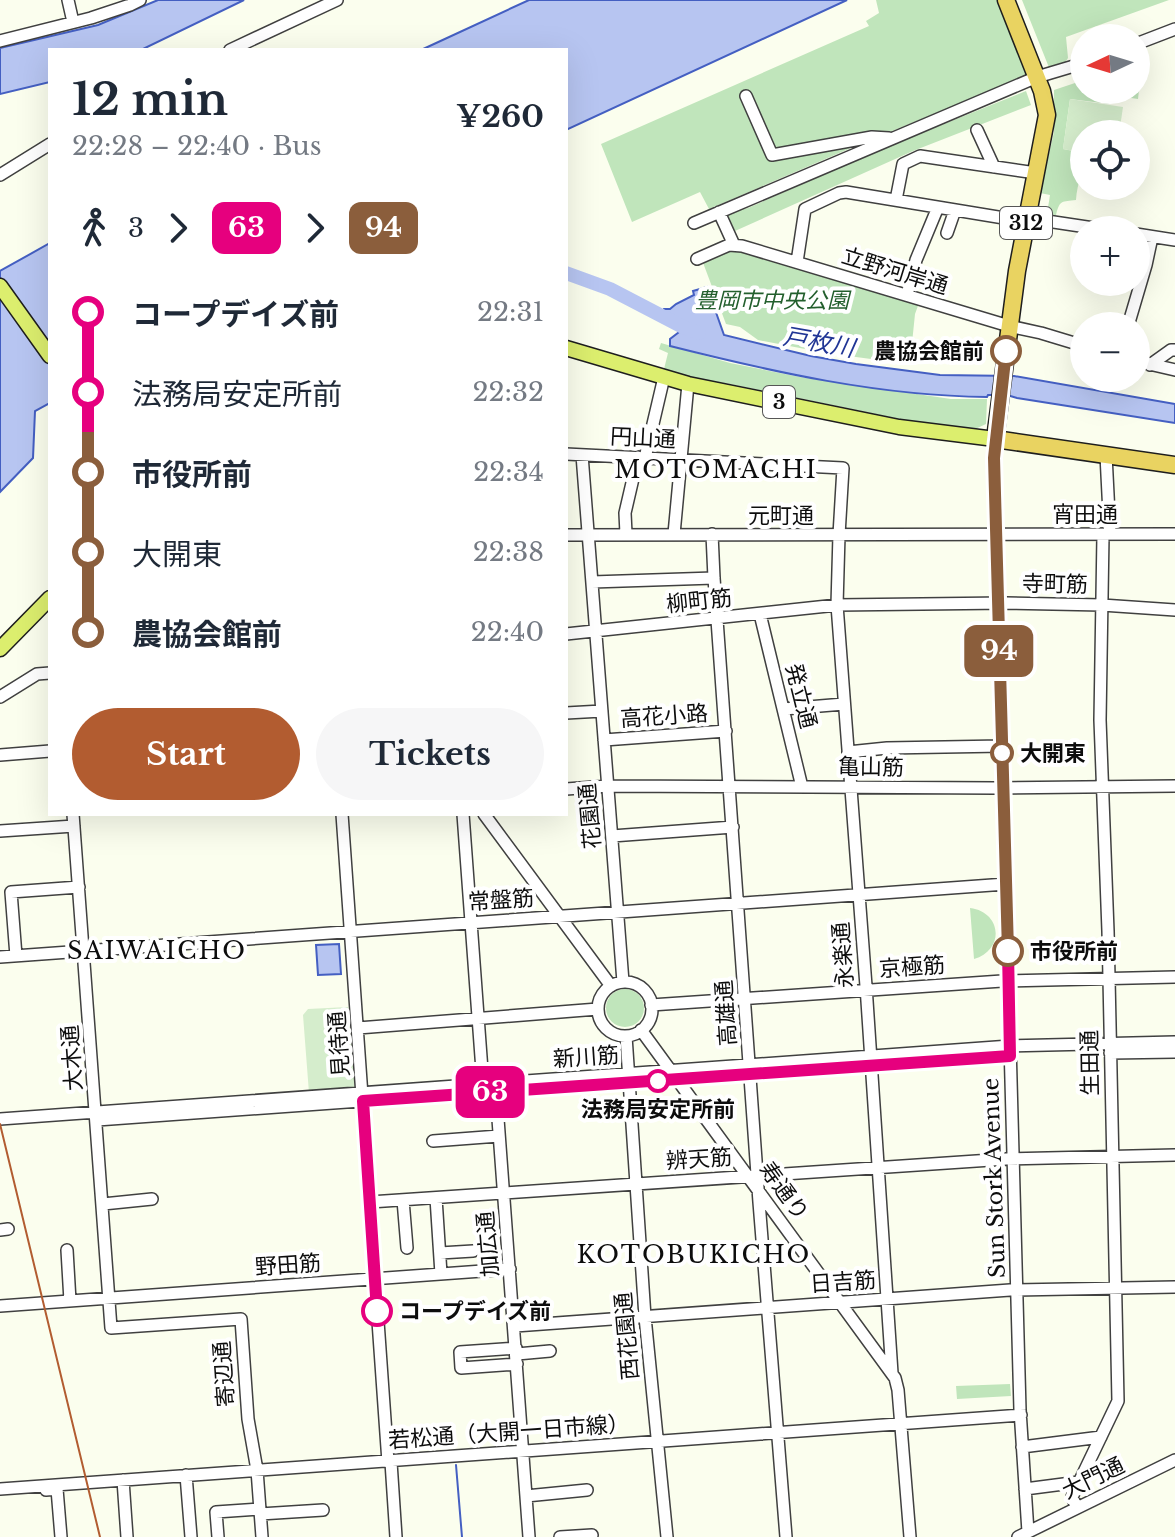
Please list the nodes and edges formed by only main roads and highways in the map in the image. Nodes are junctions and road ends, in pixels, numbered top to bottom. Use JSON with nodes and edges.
{"nodes":[{"id":1,"x":1006,"y":0,"type":"edge"},
{"id":2,"x":0,"y":286,"type":"edge"},
{"id":3,"x":568,"y":349,"type":"edge"},
{"id":4,"x":48,"y":353,"type":"edge"},
{"id":5,"x":995,"y":439,"type":"junction"},
{"id":6,"x":1175,"y":465,"type":"edge"},
{"id":7,"x":48,"y":600,"type":"edge"},
{"id":8,"x":0,"y":649,"type":"edge"}],
"edges":[{"from":1,"to":5,"type":"highway","number":"312"},
{"from":2,"to":4,"type":"main road"},
{"from":3,"to":5,"type":"main road","number":"3"},
{"from":5,"to":6,"type":"highway"},
{"from":7,"to":8,"type":"main road"}]}
